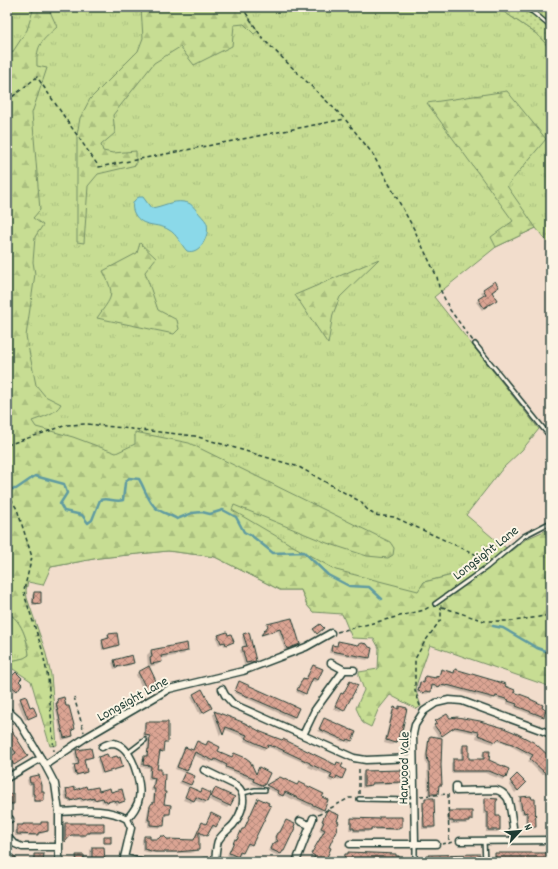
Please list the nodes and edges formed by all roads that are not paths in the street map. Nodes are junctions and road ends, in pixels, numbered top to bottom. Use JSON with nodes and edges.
{"nodes":[{"id":1,"x":523,"y":7,"type":"edge"},
{"id":2,"x":551,"y":27,"type":"edge"},
{"id":3,"x":475,"y":344,"type":"road end"},
{"id":4,"x":551,"y":437,"type":"edge"},
{"id":5,"x":551,"y":522,"type":"edge"},
{"id":6,"x":435,"y":604,"type":"road end"},
{"id":7,"x":331,"y":634,"type":"road end"},
{"id":8,"x":332,"y":663,"type":"dead end"},
{"id":9,"x":344,"y":670,"type":"junction"},
{"id":10,"x":354,"y":670,"type":"dead end"},
{"id":11,"x":222,"y":694,"type":"dead end"},
{"id":12,"x":7,"y":710,"type":"edge"},
{"id":13,"x":303,"y":734,"type":"junction"},
{"id":14,"x":551,"y":734,"type":"edge"},
{"id":15,"x":144,"y":740,"type":"dead end"},
{"id":16,"x":102,"y":747,"type":"dead end"},
{"id":17,"x":128,"y":753,"type":"junction"},
{"id":18,"x":41,"y":758,"type":"junction"},
{"id":19,"x":413,"y":758,"type":"junction"},
{"id":20,"x":45,"y":765,"type":"junction"},
{"id":21,"x":7,"y":778,"type":"edge"},
{"id":22,"x":206,"y":780,"type":"dead end"},
{"id":23,"x":456,"y":788,"type":"road end"},
{"id":24,"x":265,"y":790,"type":"dead end"},
{"id":25,"x":243,"y":793,"type":"junction"},
{"id":26,"x":359,"y":798,"type":"road end"},
{"id":27,"x":414,"y":798,"type":"junction"},
{"id":28,"x":59,"y":812,"type":"junction"},
{"id":29,"x":313,"y":818,"type":"road end"},
{"id":30,"x":127,"y":819,"type":"junction"},
{"id":31,"x":300,"y":821,"type":"dead end"},
{"id":32,"x":309,"y":826,"type":"junction"},
{"id":33,"x":7,"y":836,"type":"edge"},
{"id":34,"x":514,"y":840,"type":"junction"},
{"id":35,"x":551,"y":840,"type":"edge"},
{"id":36,"x":460,"y":841,"type":"road end"},
{"id":37,"x":484,"y":841,"type":"junction"},
{"id":38,"x":350,"y":844,"type":"dead end"},
{"id":39,"x":415,"y":844,"type":"junction"},
{"id":40,"x":436,"y":844,"type":"road end"},
{"id":41,"x":59,"y":847,"type":"junction"},
{"id":42,"x":123,"y":860,"type":"edge"},
{"id":43,"x":215,"y":860,"type":"junction"},
{"id":44,"x":58,"y":862,"type":"edge"},
{"id":45,"x":141,"y":862,"type":"edge"},
{"id":46,"x":203,"y":862,"type":"edge"},
{"id":47,"x":228,"y":862,"type":"edge"},
{"id":48,"x":296,"y":862,"type":"edge"},
{"id":49,"x":415,"y":862,"type":"edge"},
{"id":50,"x":485,"y":862,"type":"edge"}],
"edges":[{"from":1,"to":2,"type":"lane"},
{"from":3,"to":4,"type":"lane"},
{"from":5,"to":6,"type":"lane","name":"Longsight Lane"},
{"from":7,"to":20,"type":"street","name":"Longsight Lane"},
{"from":8,"to":9,"type":"street"},
{"from":9,"to":10,"type":"street"},
{"from":9,"to":13,"type":"street"},
{"from":11,"to":13,"type":"street"},
{"from":12,"to":18,"type":"street"},
{"from":13,"to":19,"type":"street"},
{"from":14,"to":19,"type":"street","name":"Harwood Vale"},
{"from":15,"to":17,"type":"lane"},
{"from":16,"to":17,"type":"street"},
{"from":17,"to":30,"type":"street"},
{"from":18,"to":20,"type":"street"},
{"from":18,"to":21,"type":"street"},
{"from":19,"to":27,"type":"street","name":"Harwood Vale"},
{"from":20,"to":28,"type":"street"},
{"from":22,"to":25,"type":"street"},
{"from":23,"to":34,"type":"street"},
{"from":24,"to":25,"type":"lane"},
{"from":25,"to":43,"type":"street"},
{"from":26,"to":27,"type":"lane"},
{"from":27,"to":39,"type":"street","name":"Harwood Vale"},
{"from":28,"to":30,"type":"street"},
{"from":28,"to":41,"type":"street"},
{"from":29,"to":32,"type":"street"},
{"from":30,"to":42,"type":"street"},
{"from":31,"to":32,"type":"street"},
{"from":32,"to":48,"type":"street"},
{"from":33,"to":41,"type":"street"},
{"from":34,"to":35,"type":"street"},
{"from":34,"to":37,"type":"street"},
{"from":36,"to":37,"type":"street"},
{"from":37,"to":50,"type":"lane"},
{"from":38,"to":39,"type":"street"},
{"from":39,"to":40,"type":"street"},
{"from":39,"to":49,"type":"lane","name":"Harwood Vale"},
{"from":41,"to":44,"type":"street"},
{"from":42,"to":45,"type":"street"},
{"from":43,"to":46,"type":"street"},
{"from":43,"to":47,"type":"street"}]}
